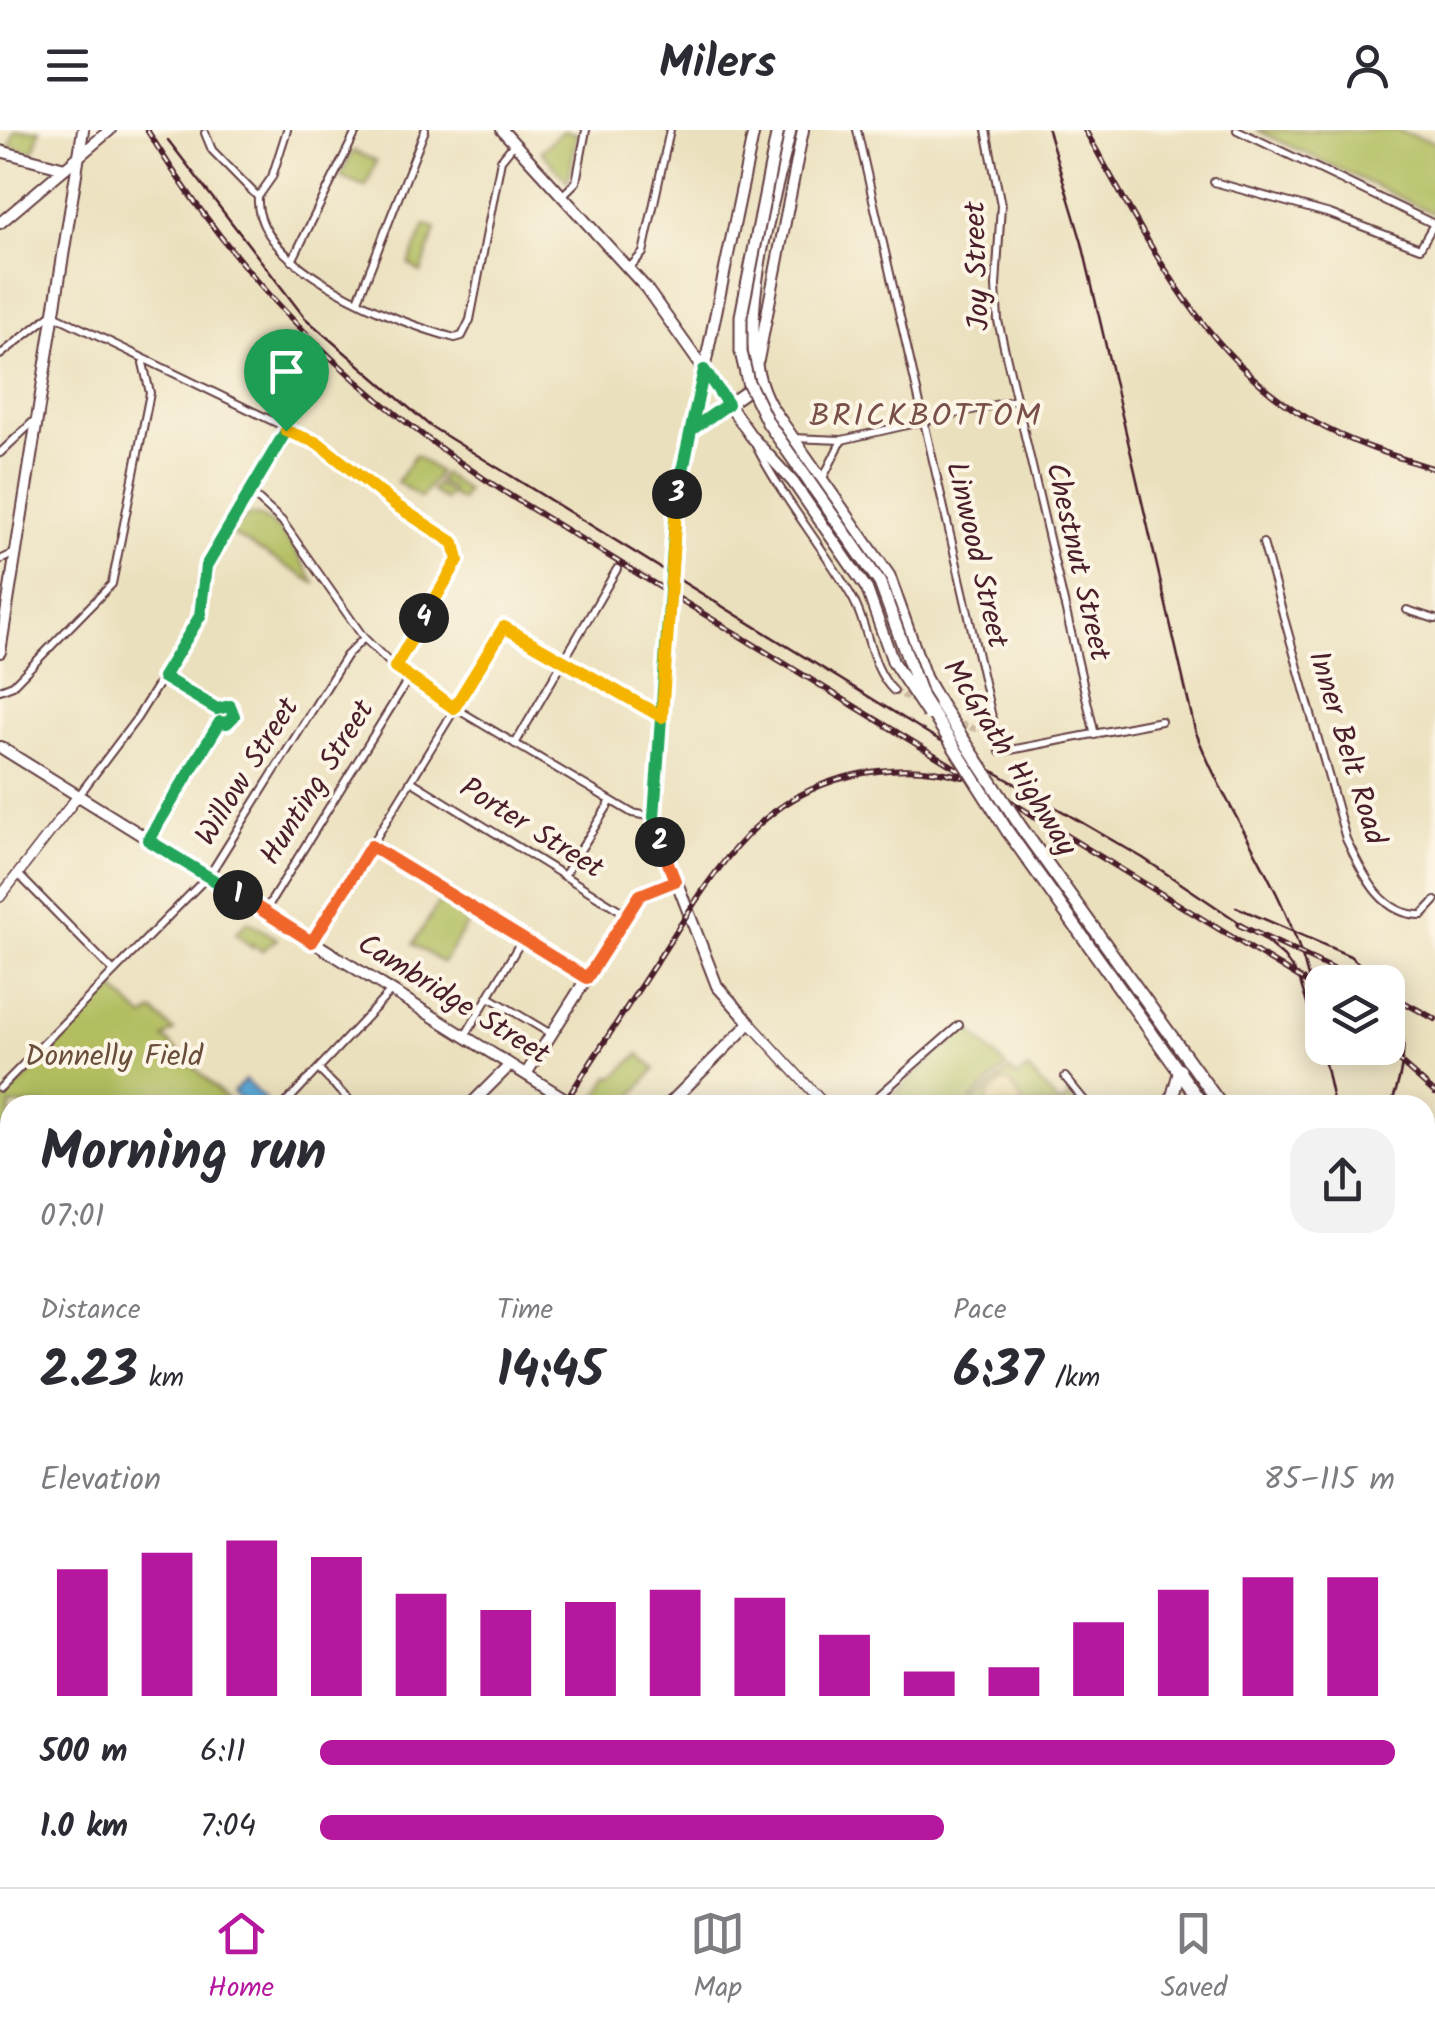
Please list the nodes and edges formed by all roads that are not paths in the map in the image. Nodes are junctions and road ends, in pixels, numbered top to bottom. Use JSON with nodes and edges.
{"nodes":[{"id":1,"x":83,"y":130,"type":"edge"},
{"id":2,"x":110,"y":130,"type":"edge"},
{"id":3,"x":287,"y":130,"type":"edge"},
{"id":4,"x":358,"y":130,"type":"edge"},
{"id":5,"x":425,"y":130,"type":"edge"},
{"id":6,"x":502,"y":130,"type":"edge"},
{"id":7,"x":586,"y":130,"type":"edge"},
{"id":8,"x":670,"y":130,"type":"edge"},
{"id":9,"x":754,"y":130,"type":"edge"},
{"id":10,"x":803,"y":130,"type":"edge"},
{"id":11,"x":857,"y":130,"type":"edge"},
{"id":12,"x":986,"y":130,"type":"edge"},
{"id":13,"x":1237,"y":130,"type":"edge"},
{"id":14,"x":786,"y":131,"type":"edge"},
{"id":15,"x":205,"y":132,"type":"dead end"},
{"id":16,"x":514,"y":144,"type":"junction"},
{"id":17,"x":0,"y":152,"type":"edge"},
{"id":18,"x":78,"y":157,"type":"junction"},
{"id":19,"x":65,"y":168,"type":"junction"},
{"id":20,"x":1214,"y":182,"type":"dead end"},
{"id":21,"x":563,"y":195,"type":"junction"},
{"id":22,"x":258,"y":197,"type":"junction"},
{"id":23,"x":0,"y":223,"type":"edge"},
{"id":24,"x":1434,"y":224,"type":"edge"},
{"id":25,"x":292,"y":261,"type":"junction"},
{"id":26,"x":628,"y":268,"type":"junction"},
{"id":27,"x":358,"y":300,"type":"junction"},
{"id":28,"x":52,"y":314,"type":"junction"},
{"id":29,"x":0,"y":356,"type":"edge"},
{"id":30,"x":142,"y":362,"type":"junction"},
{"id":31,"x":704,"y":370,"type":"junction"},
{"id":32,"x":757,"y":374,"type":"junction"},
{"id":33,"x":1016,"y":400,"type":"junction"},
{"id":34,"x":728,"y":404,"type":"junction"},
{"id":35,"x":36,"y":419,"type":"junction"},
{"id":36,"x":923,"y":422,"type":"junction"},
{"id":37,"x":691,"y":430,"type":"junction"},
{"id":38,"x":286,"y":431,"type":"junction"},
{"id":39,"x":751,"y":436,"type":"junction"},
{"id":40,"x":792,"y":438,"type":"junction"},
{"id":41,"x":842,"y":440,"type":"junction"},
{"id":42,"x":0,"y":453,"type":"edge"},
{"id":43,"x":822,"y":480,"type":"junction"},
{"id":44,"x":251,"y":493,"type":"junction"},
{"id":45,"x":1263,"y":544,"type":"dead end"},
{"id":46,"x":15,"y":553,"type":"junction"},
{"id":47,"x":0,"y":560,"type":"edge"},
{"id":48,"x":618,"y":569,"type":"dead end"},
{"id":49,"x":1407,"y":610,"type":"dead end"},
{"id":50,"x":1435,"y":620,"type":"edge"},
{"id":51,"x":364,"y":638,"type":"junction"},
{"id":52,"x":0,"y":652,"type":"edge"},
{"id":53,"x":564,"y":661,"type":"junction"},
{"id":54,"x":395,"y":667,"type":"junction"},
{"id":55,"x":163,"y":677,"type":"junction"},
{"id":56,"x":409,"y":678,"type":"junction"},
{"id":57,"x":0,"y":690,"type":"edge"},
{"id":58,"x":894,"y":692,"type":"tunnel mouth"},
{"id":59,"x":454,"y":708,"type":"junction"},
{"id":60,"x":217,"y":709,"type":"junction"},
{"id":61,"x":662,"y":717,"type":"junction"},
{"id":62,"x":1161,"y":721,"type":"dead end"},
{"id":63,"x":220,"y":722,"type":"junction"},
{"id":64,"x":1095,"y":735,"type":"junction"},
{"id":65,"x":949,"y":741,"type":"junction"},
{"id":66,"x":515,"y":744,"type":"junction"},
{"id":67,"x":0,"y":748,"type":"edge"},
{"id":68,"x":411,"y":781,"type":"junction"},
{"id":69,"x":78,"y":796,"type":"junction"},
{"id":70,"x":611,"y":801,"type":"junction"},
{"id":71,"x":654,"y":817,"type":"junction"},
{"id":72,"x":148,"y":840,"type":"junction"},
{"id":73,"x":371,"y":846,"type":"junction"},
{"id":74,"x":18,"y":874,"type":"junction"},
{"id":75,"x":564,"y":876,"type":"junction"},
{"id":76,"x":208,"y":877,"type":"junction"},
{"id":77,"x":675,"y":881,"type":"junction"},
{"id":78,"x":0,"y":898,"type":"edge"},
{"id":79,"x":1435,"y":902,"type":"edge"},
{"id":80,"x":264,"y":912,"type":"junction"},
{"id":81,"x":628,"y":915,"type":"junction"},
{"id":82,"x":523,"y":938,"type":"junction"},
{"id":83,"x":312,"y":942,"type":"junction"},
{"id":84,"x":113,"y":971,"type":"junction"},
{"id":85,"x":587,"y":978,"type":"junction"},
{"id":86,"x":391,"y":991,"type":"junction"},
{"id":87,"x":489,"y":996,"type":"junction"},
{"id":88,"x":750,"y":1023,"type":"junction"},
{"id":89,"x":959,"y":1025,"type":"dead end"},
{"id":90,"x":551,"y":1034,"type":"junction"},
{"id":91,"x":465,"y":1037,"type":"junction"},
{"id":92,"x":510,"y":1065,"type":"junction"},
{"id":93,"x":319,"y":1070,"type":"junction"},
{"id":94,"x":1180,"y":1070,"type":"junction"},
{"id":95,"x":526,"y":1074,"type":"junction"},
{"id":96,"x":1064,"y":1077,"type":"dead end"},
{"id":97,"x":1,"y":1086,"type":"edge"},
{"id":98,"x":294,"y":1095,"type":"edge"},
{"id":99,"x":344,"y":1095,"type":"edge"},
{"id":100,"x":480,"y":1095,"type":"edge"},
{"id":101,"x":559,"y":1095,"type":"edge"},
{"id":102,"x":678,"y":1095,"type":"edge"},
{"id":103,"x":816,"y":1095,"type":"edge"},
{"id":104,"x":879,"y":1095,"type":"edge"},
{"id":105,"x":1079,"y":1095,"type":"edge"},
{"id":106,"x":1173,"y":1095,"type":"edge"},
{"id":107,"x":1196,"y":1095,"type":"edge"},
{"id":108,"x":1213,"y":1095,"type":"edge"}],
"edges":[{"from":1,"to":18,"type":"main road"},
{"from":2,"to":18,"type":"main road"},
{"from":3,"to":22,"type":"street"},
{"from":4,"to":25,"type":"street"},
{"from":5,"to":27,"type":"street"},
{"from":6,"to":16,"type":"main road","name":"McGrath Highway"},
{"from":7,"to":21,"type":"street"},
{"from":8,"to":26,"type":"street"},
{"from":9,"to":31,"type":"main road"},
{"from":10,"to":32,"type":"main road"},
{"from":11,"to":36,"type":"street","name":"Linwood Street"},
{"from":12,"to":33,"type":"street","name":"Joy Street"},
{"from":13,"to":24,"type":"street"},
{"from":14,"to":32,"type":"highway","name":"McGrath Highway"},
{"from":14,"to":65,"type":"highway","name":"McGrath Highway","bridge":true},
{"from":15,"to":22,"type":"street"},
{"from":16,"to":21,"type":"main road","name":"McGrath Highway"},
{"from":16,"to":27,"type":"street"},
{"from":17,"to":19,"type":"main road"},
{"from":18,"to":19,"type":"main road"},
{"from":18,"to":28,"type":"main road"},
{"from":19,"to":23,"type":"main road"},
{"from":20,"to":24,"type":"street"},
{"from":21,"to":26,"type":"main road","name":"McGrath Highway"},
{"from":22,"to":25,"type":"street"},
{"from":25,"to":27,"type":"street"},
{"from":26,"to":31,"type":"main road","name":"McGrath Highway"},
{"from":28,"to":29,"type":"street"},
{"from":28,"to":30,"type":"street"},
{"from":28,"to":35,"type":"main road"},
{"from":30,"to":38,"type":"street"},
{"from":30,"to":57,"type":"street"},
{"from":31,"to":34,"type":"main road","name":"McGrath Highway"},
{"from":31,"to":37,"type":"main road"},
{"from":32,"to":34,"type":"main road"},
{"from":32,"to":40,"type":"highway","name":"McGrath Highway"},
{"from":33,"to":36,"type":"street"},
{"from":33,"to":64,"type":"street","name":"Chestnut Street"},
{"from":34,"to":37,"type":"main road"},
{"from":34,"to":39,"type":"main road","name":"McGrath Highway"},
{"from":35,"to":42,"type":"street"},
{"from":35,"to":46,"type":"main road"},
{"from":36,"to":41,"type":"street"},
{"from":36,"to":64,"type":"street","name":"Linwood Street"},
{"from":37,"to":61,"type":"main road"},
{"from":38,"to":44,"type":"street"},
{"from":38,"to":54,"type":"street"},
{"from":39,"to":58,"type":"street"},
{"from":39,"to":65,"type":"main road","name":"McGrath Highway","bridge":true},
{"from":40,"to":41,"type":"street"},
{"from":40,"to":43,"type":"highway","name":"McGrath Highway"},
{"from":41,"to":43,"type":"street"},
{"from":43,"to":108,"type":"highway","name":"McGrath Highway","bridge":true},
{"from":44,"to":51,"type":"street"},
{"from":44,"to":55,"type":"street"},
{"from":45,"to":79,"type":"street","name":"Inner Belt Road"},
{"from":46,"to":47,"type":"street"},
{"from":46,"to":52,"type":"main road"},
{"from":48,"to":53,"type":"street"},
{"from":49,"to":50,"type":"street"},
{"from":51,"to":54,"type":"street"},
{"from":51,"to":76,"type":"street","name":"Willow Street"},
{"from":53,"to":59,"type":"street"},
{"from":53,"to":61,"type":"street"},
{"from":53,"to":66,"type":"street"},
{"from":54,"to":56,"type":"street"},
{"from":55,"to":60,"type":"street"},
{"from":55,"to":69,"type":"street"},
{"from":56,"to":59,"type":"street"},
{"from":56,"to":80,"type":"street","name":"Hunting Street"},
{"from":59,"to":66,"type":"street"},
{"from":59,"to":68,"type":"street"},
{"from":60,"to":63,"type":"street"},
{"from":60,"to":63,"type":"street"},
{"from":61,"to":71,"type":"main road"},
{"from":62,"to":64,"type":"street"},
{"from":63,"to":72,"type":"street"},
{"from":65,"to":94,"type":"highway","name":"McGrath Highway","bridge":true},
{"from":66,"to":70,"type":"street"},
{"from":67,"to":69,"type":"main road","name":"Cambridge Street"},
{"from":68,"to":73,"type":"street"},
{"from":68,"to":75,"type":"street","name":"Porter Street"},
{"from":69,"to":72,"type":"main road","name":"Cambridge Street"},
{"from":69,"to":74,"type":"street"},
{"from":70,"to":71,"type":"street"},
{"from":70,"to":75,"type":"street"},
{"from":71,"to":77,"type":"main road"},
{"from":72,"to":76,"type":"main road","name":"Cambridge Street"},
{"from":73,"to":82,"type":"street"},
{"from":73,"to":83,"type":"street"},
{"from":74,"to":78,"type":"street"},
{"from":74,"to":84,"type":"street"},
{"from":75,"to":81,"type":"street","name":"Porter Street"},
{"from":76,"to":80,"type":"main road","name":"Cambridge Street"},
{"from":76,"to":84,"type":"street","name":"Willow Street"},
{"from":77,"to":81,"type":"main road"},
{"from":77,"to":88,"type":"main road"},
{"from":80,"to":83,"type":"main road","name":"Cambridge Street"},
{"from":81,"to":85,"type":"main road"},
{"from":82,"to":85,"type":"street"},
{"from":82,"to":87,"type":"street"},
{"from":83,"to":86,"type":"main road","name":"Cambridge Street"},
{"from":84,"to":97,"type":"street","name":"Willow Street"},
{"from":85,"to":90,"type":"main road"},
{"from":86,"to":91,"type":"main road","name":"Cambridge Street"},
{"from":86,"to":93,"type":"street"},
{"from":87,"to":90,"type":"street"},
{"from":87,"to":91,"type":"street"},
{"from":88,"to":102,"type":"main road"},
{"from":88,"to":103,"type":"street"},
{"from":89,"to":104,"type":"street"},
{"from":90,"to":95,"type":"main road"},
{"from":91,"to":92,"type":"main road","name":"Cambridge Street"},
{"from":92,"to":95,"type":"main road","name":"Cambridge Street"},
{"from":92,"to":100,"type":"main road"},
{"from":93,"to":98,"type":"street"},
{"from":93,"to":99,"type":"street"},
{"from":94,"to":106,"type":"highway"},
{"from":94,"to":107,"type":"highway","name":"McGrath Highway"},
{"from":95,"to":101,"type":"main road","name":"Cambridge Street"},
{"from":96,"to":105,"type":"street"}]}
